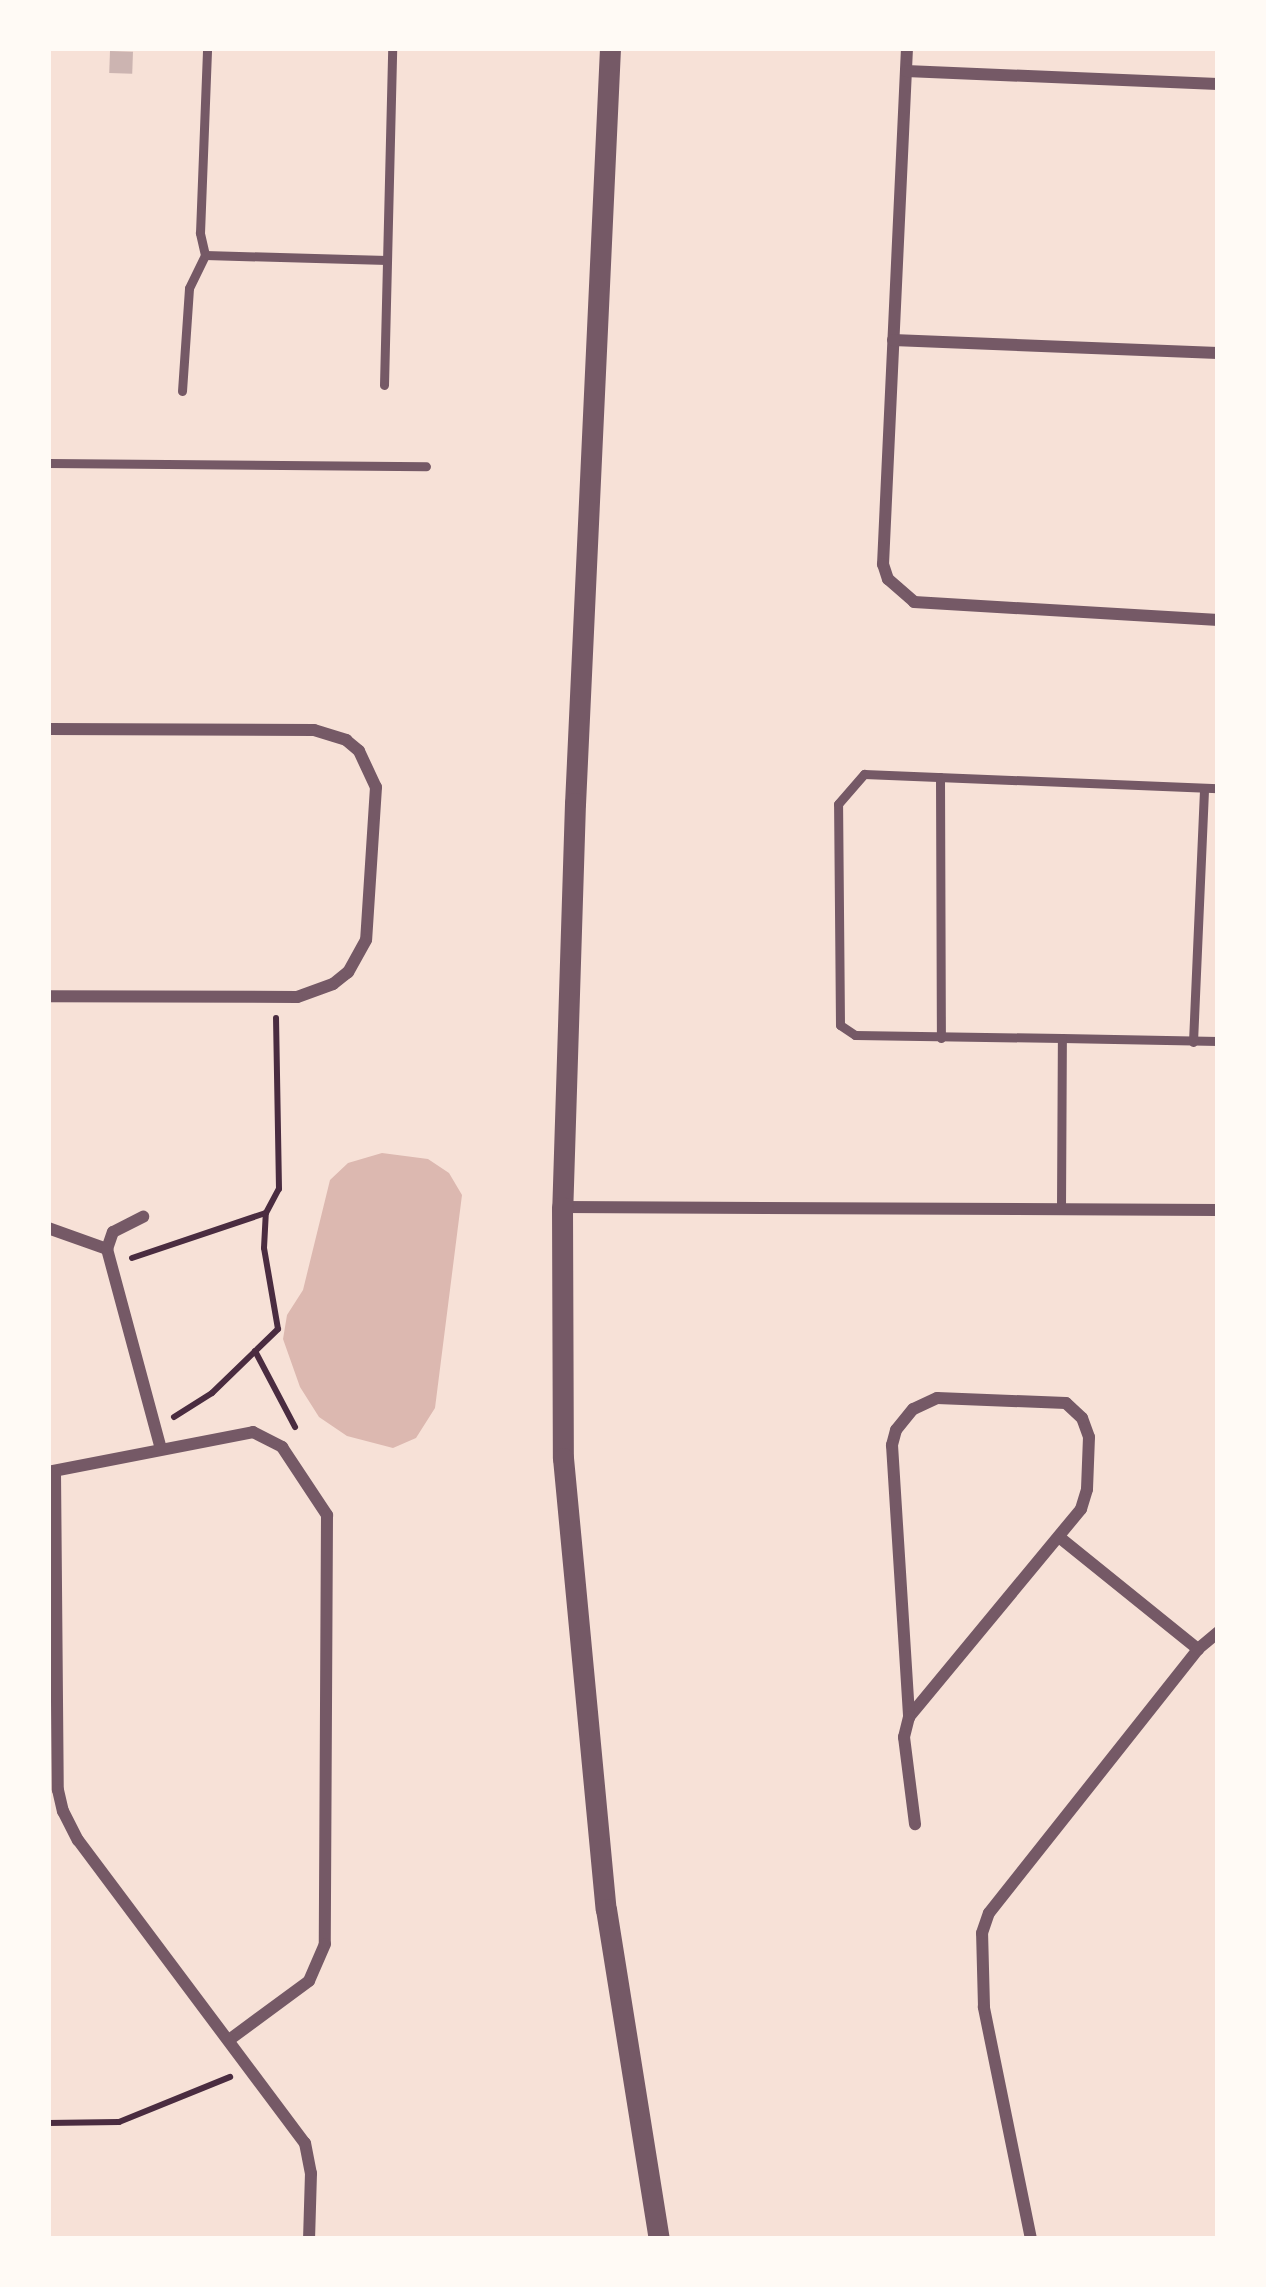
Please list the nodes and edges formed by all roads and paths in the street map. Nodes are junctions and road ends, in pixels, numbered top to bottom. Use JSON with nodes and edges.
{"nodes":[{"id":1,"x":207,"y":48,"type":"edge"},
{"id":2,"x":392,"y":48,"type":"edge"},
{"id":3,"x":610,"y":48,"type":"edge"},
{"id":4,"x":907,"y":48,"type":"edge"},
{"id":5,"x":906,"y":71,"type":"junction"},
{"id":6,"x":1218,"y":84,"type":"edge"},
{"id":7,"x":205,"y":255,"type":"junction"},
{"id":8,"x":387,"y":260,"type":"junction"},
{"id":9,"x":892,"y":340,"type":"junction"},
{"id":10,"x":1218,"y":352,"type":"edge"},
{"id":11,"x":384,"y":385,"type":"dead end"},
{"id":12,"x":182,"y":391,"type":"dead end"},
{"id":13,"x":48,"y":463,"type":"edge"},
{"id":14,"x":426,"y":466,"type":"dead end"},
{"id":15,"x":1218,"y":620,"type":"edge"},
{"id":16,"x":48,"y":729,"type":"edge"},
{"id":17,"x":940,"y":777,"type":"junction"},
{"id":18,"x":1204,"y":788,"type":"junction"},
{"id":19,"x":1218,"y":788,"type":"edge"},
{"id":20,"x":48,"y":996,"type":"edge"},
{"id":21,"x":279,"y":997,"type":"junction"},
{"id":22,"x":941,"y":1038,"type":"junction"},
{"id":23,"x":1062,"y":1038,"type":"junction"},
{"id":24,"x":1218,"y":1041,"type":"edge"},
{"id":25,"x":1193,"y":1042,"type":"junction"},
{"id":26,"x":562,"y":1207,"type":"junction"},
{"id":27,"x":1060,"y":1209,"type":"junction"},
{"id":28,"x":1218,"y":1210,"type":"edge"},
{"id":29,"x":266,"y":1213,"type":"junction"},
{"id":30,"x":143,"y":1217,"type":"dead end"},
{"id":31,"x":48,"y":1228,"type":"edge"},
{"id":32,"x":107,"y":1249,"type":"junction"},
{"id":33,"x":112,"y":1269,"type":"junction"},
{"id":34,"x":255,"y":1352,"type":"junction"},
{"id":35,"x":154,"y":1422,"type":"junction"},
{"id":36,"x":161,"y":1449,"type":"junction"},
{"id":37,"x":289,"y":1456,"type":"junction"},
{"id":38,"x":52,"y":1472,"type":"edge"},
{"id":39,"x":1059,"y":1537,"type":"junction"},
{"id":40,"x":1218,"y":1632,"type":"edge"},
{"id":41,"x":1198,"y":1649,"type":"junction"},
{"id":42,"x":909,"y":1717,"type":"junction"},
{"id":43,"x":915,"y":1824,"type":"dead end"},
{"id":44,"x":229,"y":2040,"type":"junction"},
{"id":45,"x":250,"y":2068,"type":"junction"},
{"id":46,"x":48,"y":2123,"type":"edge"},
{"id":47,"x":309,"y":2239,"type":"edge"},
{"id":48,"x":658,"y":2239,"type":"edge"},
{"id":49,"x":1031,"y":2239,"type":"edge"}],
"edges":[{"from":1,"to":7,"type":"lane"},
{"from":2,"to":8,"type":"lane"},
{"from":3,"to":26,"type":"street"},
{"from":4,"to":5,"type":"street"},
{"from":5,"to":6,"type":"street"},
{"from":5,"to":9,"type":"street"},
{"from":7,"to":8,"type":"lane"},
{"from":7,"to":12,"type":"lane"},
{"from":8,"to":11,"type":"lane"},
{"from":9,"to":10,"type":"street"},
{"from":9,"to":15,"type":"street"},
{"from":13,"to":14,"type":"lane"},
{"from":16,"to":21,"type":"street"},
{"from":17,"to":18,"type":"lane"},
{"from":17,"to":22,"type":"lane"},
{"from":17,"to":22,"type":"lane"},
{"from":18,"to":19,"type":"lane"},
{"from":18,"to":25,"type":"lane"},
{"from":20,"to":21,"type":"street"},
{"from":21,"to":29,"type":"path"},
{"from":22,"to":23,"type":"lane"},
{"from":23,"to":25,"type":"lane"},
{"from":23,"to":27,"type":"lane"},
{"from":24,"to":25,"type":"lane"},
{"from":26,"to":27,"type":"street"},
{"from":26,"to":48,"type":"street"},
{"from":27,"to":28,"type":"street"},
{"from":29,"to":33,"type":"path"},
{"from":29,"to":34,"type":"path"},
{"from":30,"to":32,"type":"street"},
{"from":31,"to":32,"type":"street"},
{"from":32,"to":33,"type":"street"},
{"from":33,"to":35,"type":"street"},
{"from":34,"to":35,"type":"path"},
{"from":34,"to":37,"type":"path"},
{"from":35,"to":36,"type":"street"},
{"from":36,"to":37,"type":"street"},
{"from":36,"to":38,"type":"street"},
{"from":37,"to":44,"type":"street"},
{"from":38,"to":44,"type":"street"},
{"from":39,"to":41,"type":"street"},
{"from":39,"to":42,"type":"street"},
{"from":39,"to":42,"type":"street"},
{"from":40,"to":41,"type":"street"},
{"from":41,"to":49,"type":"street"},
{"from":42,"to":43,"type":"street"},
{"from":44,"to":45,"type":"street"},
{"from":45,"to":46,"type":"path"},
{"from":45,"to":47,"type":"street"}]}
